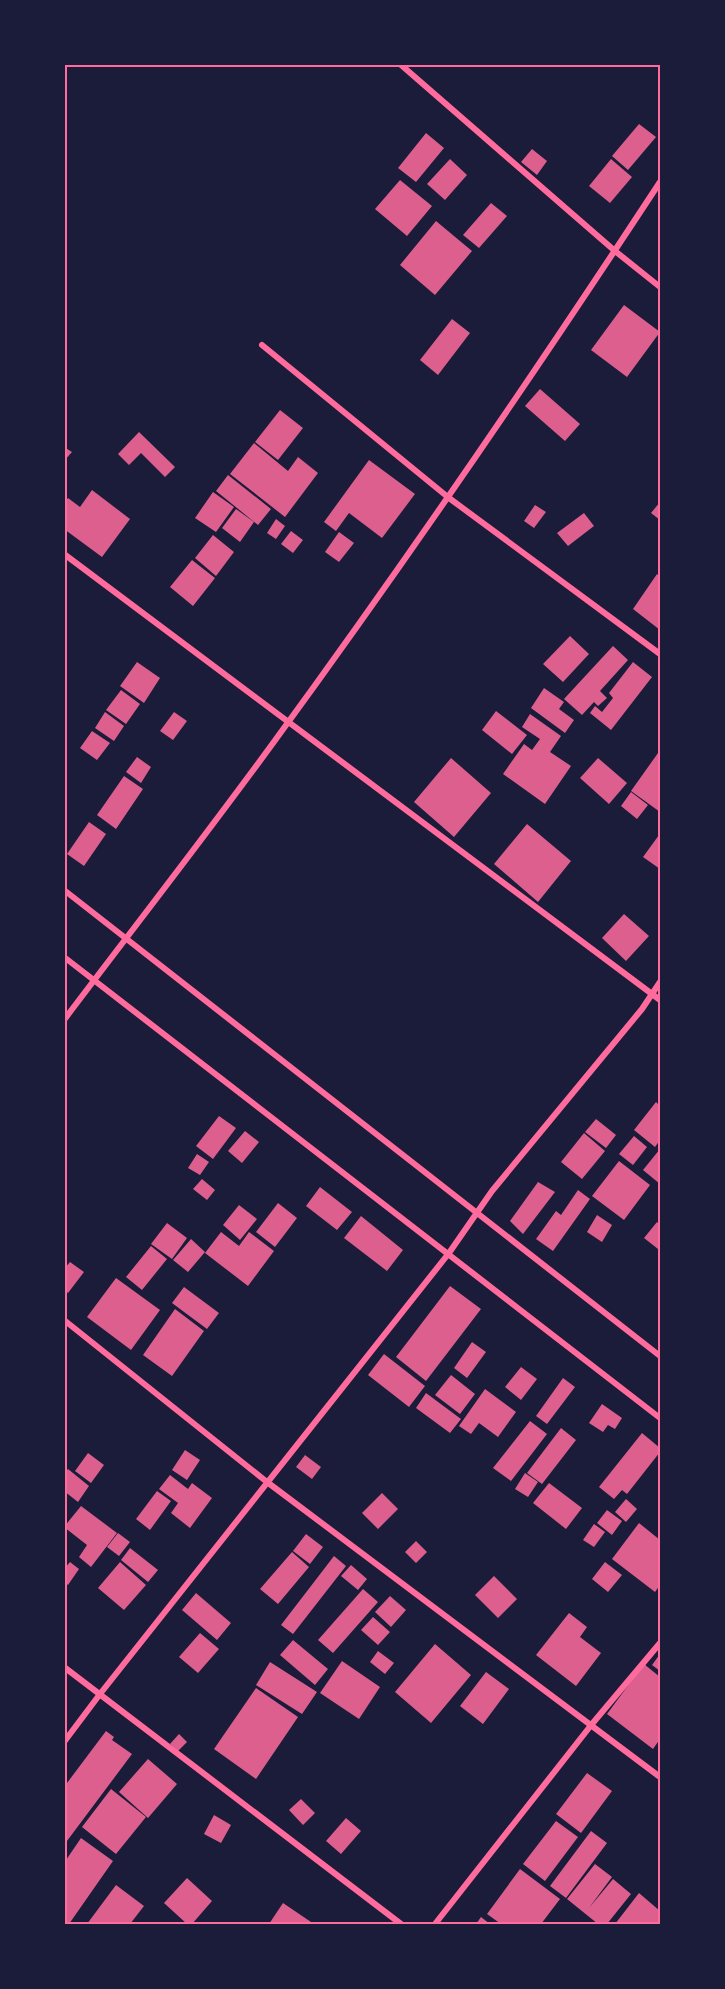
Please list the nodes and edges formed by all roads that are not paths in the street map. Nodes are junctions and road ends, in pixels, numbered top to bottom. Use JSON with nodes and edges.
{"nodes":[{"id":1,"x":400,"y":64,"type":"edge"},
{"id":2,"x":660,"y":182,"type":"edge"},
{"id":3,"x":615,"y":251,"type":"junction"},
{"id":4,"x":660,"y":287,"type":"edge"},
{"id":5,"x":262,"y":345,"type":"dead end"},
{"id":6,"x":449,"y":498,"type":"junction"},
{"id":7,"x":64,"y":554,"type":"edge"},
{"id":8,"x":660,"y":654,"type":"edge"},
{"id":9,"x":289,"y":722,"type":"junction"},
{"id":10,"x":64,"y":890,"type":"edge"},
{"id":11,"x":128,"y":939,"type":"junction"},
{"id":12,"x":64,"y":957,"type":"edge"},
{"id":13,"x":95,"y":981,"type":"junction"},
{"id":14,"x":660,"y":982,"type":"edge"},
{"id":15,"x":652,"y":993,"type":"junction"},
{"id":16,"x":660,"y":1000,"type":"edge"},
{"id":17,"x":64,"y":1020,"type":"edge"},
{"id":18,"x":476,"y":1213,"type":"junction"},
{"id":19,"x":449,"y":1253,"type":"junction"},
{"id":20,"x":64,"y":1320,"type":"edge"},
{"id":21,"x":660,"y":1356,"type":"edge"},
{"id":22,"x":660,"y":1418,"type":"edge"},
{"id":23,"x":267,"y":1482,"type":"junction"},
{"id":24,"x":660,"y":1643,"type":"edge"},
{"id":25,"x":64,"y":1667,"type":"edge"},
{"id":26,"x":100,"y":1694,"type":"junction"},
{"id":27,"x":592,"y":1724,"type":"junction"},
{"id":28,"x":64,"y":1742,"type":"edge"},
{"id":29,"x":660,"y":1777,"type":"edge"},
{"id":30,"x":401,"y":1924,"type":"edge"},
{"id":31,"x":435,"y":1924,"type":"edge"}],
"edges":[{"from":1,"to":3,"type":"street"},
{"from":2,"to":3,"type":"street"},
{"from":3,"to":4,"type":"street"},
{"from":3,"to":6,"type":"street"},
{"from":5,"to":6,"type":"street"},
{"from":6,"to":8,"type":"street"},
{"from":6,"to":9,"type":"street"},
{"from":7,"to":9,"type":"street"},
{"from":9,"to":11,"type":"street"},
{"from":9,"to":15,"type":"street"},
{"from":10,"to":11,"type":"street"},
{"from":11,"to":13,"type":"street"},
{"from":11,"to":18,"type":"street"},
{"from":12,"to":13,"type":"street"},
{"from":13,"to":17,"type":"street"},
{"from":13,"to":19,"type":"street"},
{"from":14,"to":15,"type":"street"},
{"from":15,"to":16,"type":"street"},
{"from":15,"to":18,"type":"street"},
{"from":18,"to":19,"type":"street"},
{"from":18,"to":21,"type":"street"},
{"from":19,"to":22,"type":"street"},
{"from":19,"to":23,"type":"street"},
{"from":20,"to":23,"type":"street"},
{"from":23,"to":26,"type":"street"},
{"from":23,"to":27,"type":"street"},
{"from":24,"to":27,"type":"street"},
{"from":25,"to":26,"type":"street"},
{"from":26,"to":28,"type":"street"},
{"from":26,"to":30,"type":"street"},
{"from":27,"to":29,"type":"street"},
{"from":27,"to":31,"type":"street"}]}
